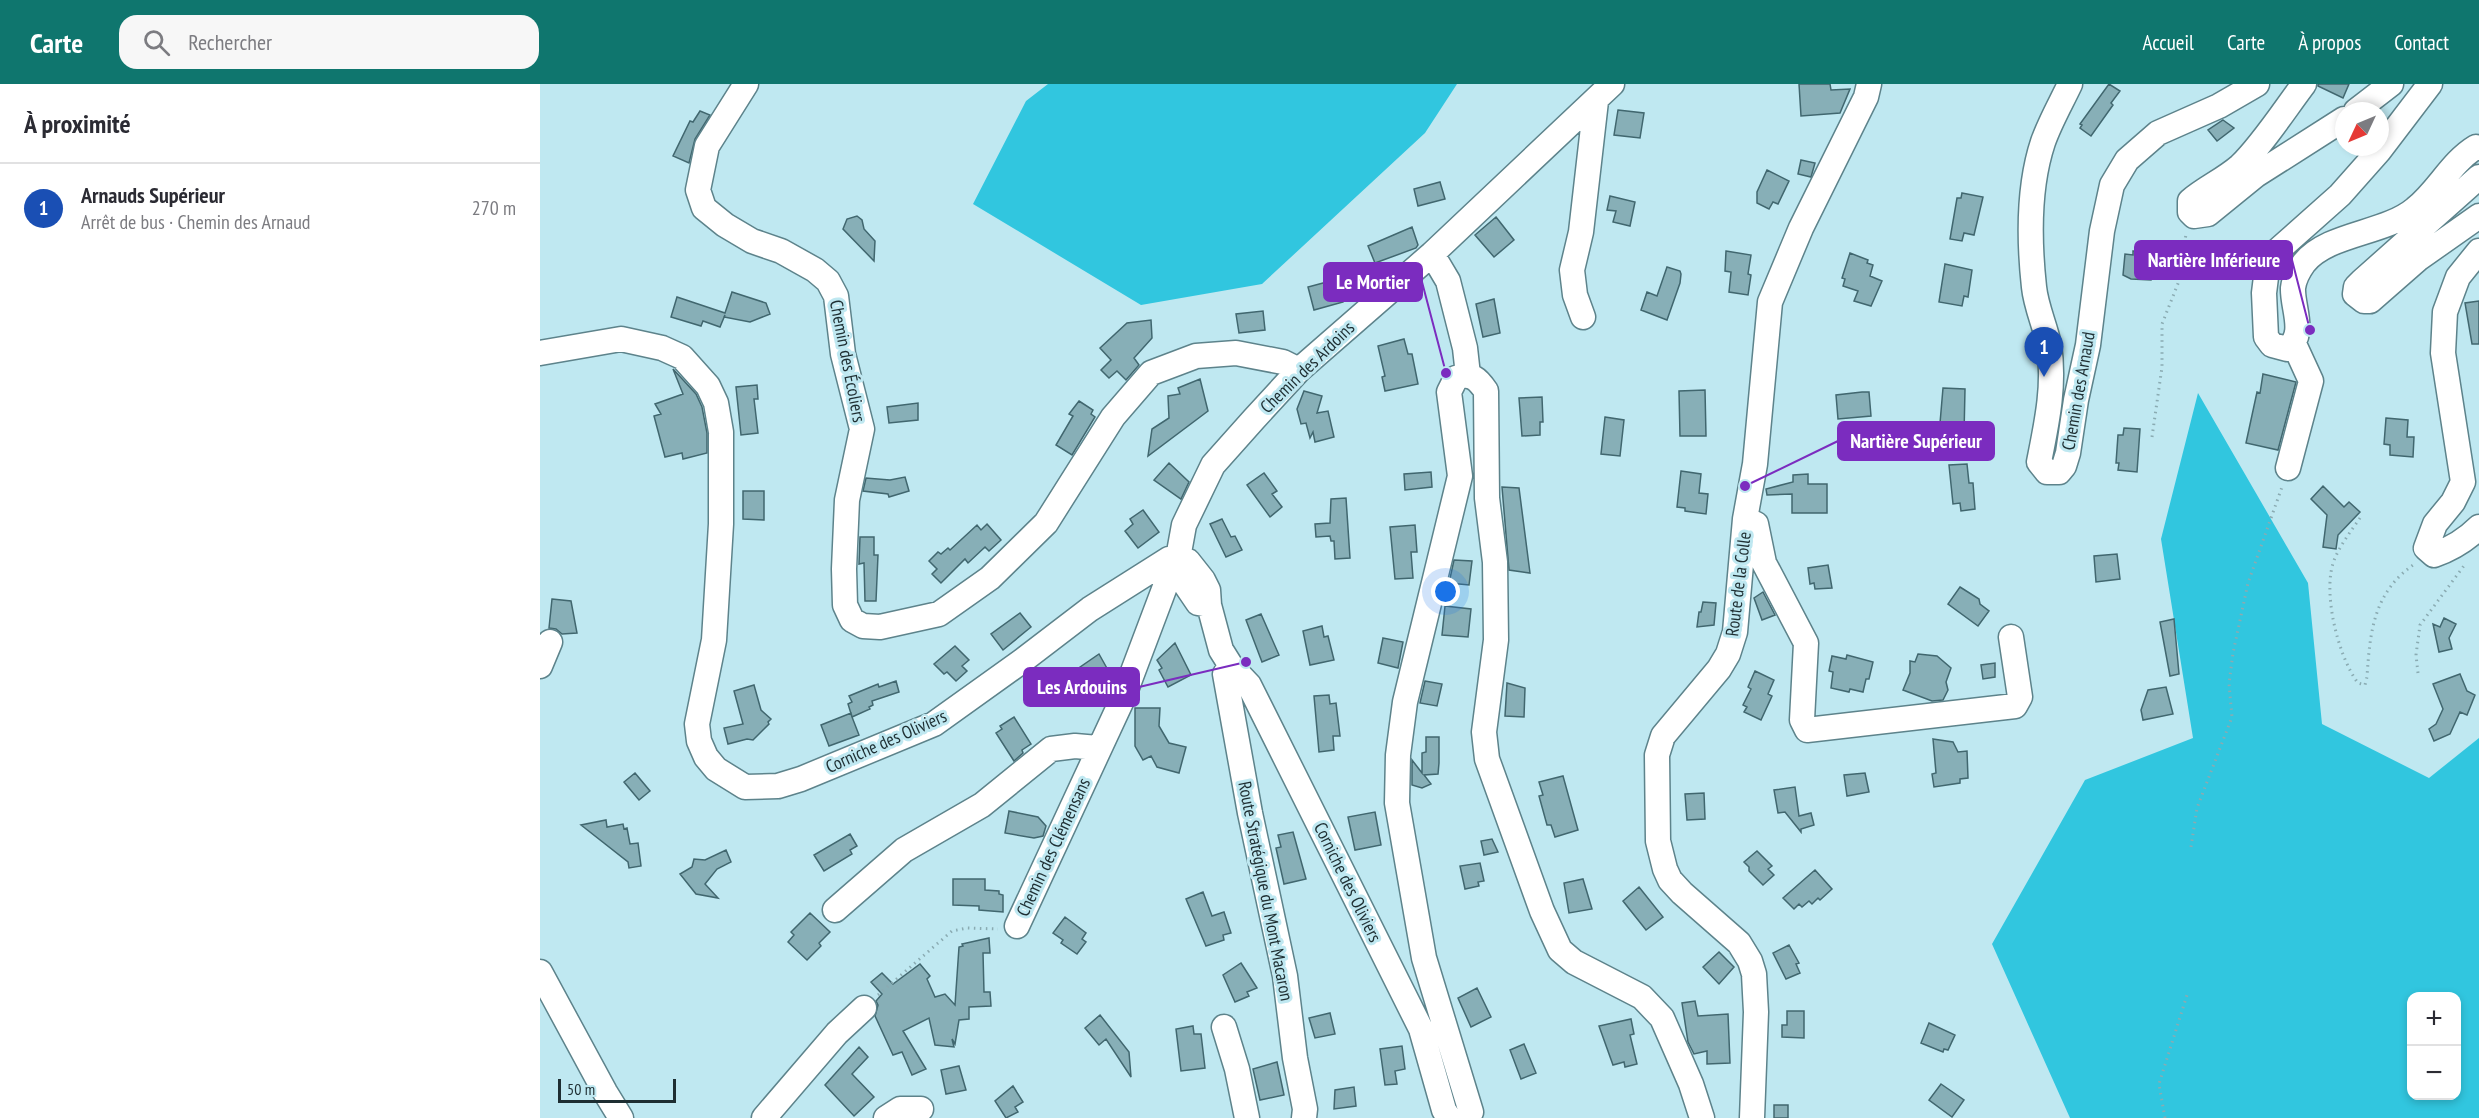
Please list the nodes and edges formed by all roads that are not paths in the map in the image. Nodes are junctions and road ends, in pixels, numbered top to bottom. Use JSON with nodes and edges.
{"nodes":[{"id":1,"x":746,"y":84,"type":"edge"},
{"id":2,"x":1869,"y":84,"type":"edge"},
{"id":3,"x":2070,"y":84,"type":"edge"},
{"id":4,"x":2257,"y":84,"type":"edge"},
{"id":5,"x":2304,"y":84,"type":"edge"},
{"id":6,"x":2391,"y":84,"type":"edge"},
{"id":7,"x":2430,"y":84,"type":"edge"},
{"id":8,"x":1604,"y":93,"type":"edge"},
{"id":9,"x":2368,"y":102,"type":"edge"},
{"id":10,"x":2335,"y":125,"type":"edge"},
{"id":11,"x":2479,"y":148,"type":"edge"},
{"id":12,"x":2479,"y":177,"type":"edge"},
{"id":13,"x":2479,"y":216,"type":"edge"},
{"id":14,"x":2479,"y":251,"type":"edge"},
{"id":15,"x":1432,"y":254,"type":"junction"},
{"id":16,"x":1583,"y":317,"type":"dead end"},
{"id":17,"x":2294,"y":344,"type":"junction"},
{"id":18,"x":540,"y":353,"type":"edge"},
{"id":19,"x":1299,"y":370,"type":"junction"},
{"id":20,"x":1467,"y":375,"type":"junction"},
{"id":21,"x":2289,"y":468,"type":"road end"},
{"id":22,"x":1745,"y":519,"type":"junction"},
{"id":23,"x":2474,"y":532,"type":"edge"},
{"id":24,"x":1178,"y":558,"type":"junction"},
{"id":25,"x":1209,"y":605,"type":"junction"},
{"id":26,"x":2011,"y":637,"type":"dead end"},
{"id":27,"x":550,"y":642,"type":"dead end"},
{"id":28,"x":540,"y":666,"type":"edge"},
{"id":29,"x":1231,"y":666,"type":"junction"},
{"id":30,"x":1098,"y":748,"type":"junction"},
{"id":31,"x":835,"y":910,"type":"dead end"},
{"id":32,"x":1017,"y":927,"type":"road end"},
{"id":33,"x":540,"y":972,"type":"edge"},
{"id":34,"x":864,"y":1008,"type":"road end"},
{"id":35,"x":1224,"y":1027,"type":"dead end"},
{"id":36,"x":921,"y":1109,"type":"dead end"},
{"id":37,"x":621,"y":1118,"type":"edge"},
{"id":38,"x":764,"y":1118,"type":"edge"},
{"id":39,"x":886,"y":1118,"type":"edge"},
{"id":40,"x":1247,"y":1118,"type":"edge"},
{"id":41,"x":1304,"y":1118,"type":"edge"},
{"id":42,"x":1449,"y":1118,"type":"edge"},
{"id":43,"x":1466,"y":1118,"type":"edge"},
{"id":44,"x":1702,"y":1118,"type":"edge"},
{"id":45,"x":1752,"y":1118,"type":"edge"}],
"edges":[{"from":1,"to":19,"type":"street","name":"Chemin des Écoliers"},
{"from":2,"to":22,"type":"street","name":"Route de la Colle"},
{"from":3,"to":4,"type":"street","name":"Chemin des Arnaud"},
{"from":5,"to":10,"type":"street"},
{"from":6,"to":9,"type":"street"},
{"from":7,"to":17,"type":"street"},
{"from":8,"to":15,"type":"street","name":"Chemin des Ardoins"},
{"from":8,"to":16,"type":"street"},
{"from":11,"to":17,"type":"street"},
{"from":12,"to":13,"type":"street"},
{"from":14,"to":23,"type":"street"},
{"from":15,"to":19,"type":"street","name":"Chemin des Ardoins"},
{"from":15,"to":20,"type":"street"},
{"from":17,"to":21,"type":"street"},
{"from":18,"to":24,"type":"street","name":"Corniche des Oliviers"},
{"from":19,"to":24,"type":"street","name":"Chemin des Ardoins"},
{"from":20,"to":43,"type":"street"},
{"from":20,"to":44,"type":"street"},
{"from":22,"to":26,"type":"street"},
{"from":22,"to":45,"type":"street","name":"Route de la Colle"},
{"from":24,"to":25,"type":"street","name":"Corniche des Oliviers"},
{"from":25,"to":29,"type":"street","name":"Corniche des Oliviers"},
{"from":25,"to":30,"type":"street","name":"Chemin des Clémensans"},
{"from":27,"to":28,"type":"street"},
{"from":29,"to":41,"type":"street","name":"Route Stratégique du Mont Macaron"},
{"from":29,"to":42,"type":"street","name":"Corniche des Oliviers"},
{"from":30,"to":31,"type":"street"},
{"from":30,"to":32,"type":"street","name":"Chemin des Clémensans"},
{"from":33,"to":37,"type":"street"},
{"from":34,"to":38,"type":"street"},
{"from":35,"to":40,"type":"street"},
{"from":36,"to":39,"type":"street"}]}
